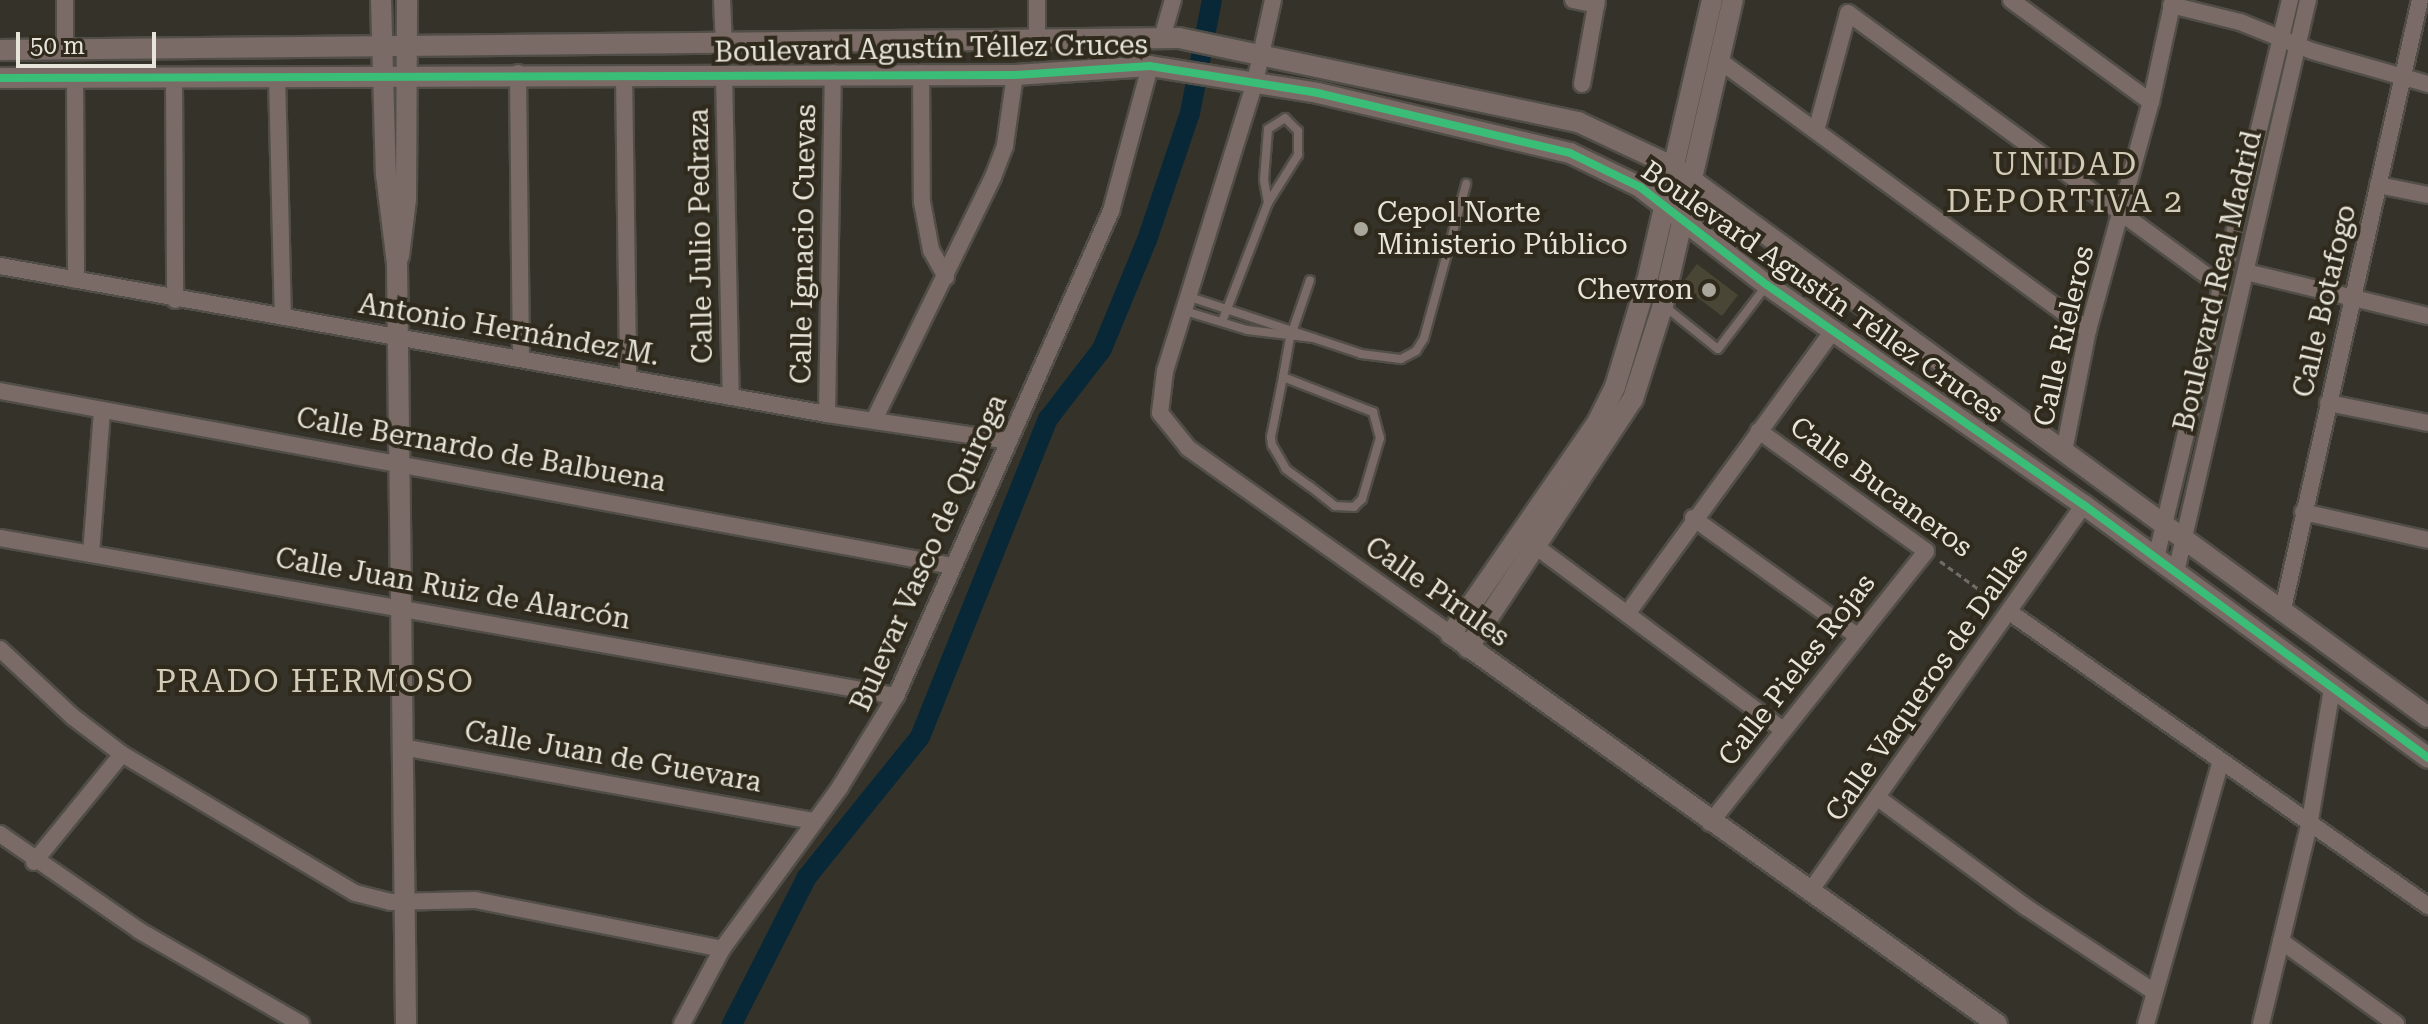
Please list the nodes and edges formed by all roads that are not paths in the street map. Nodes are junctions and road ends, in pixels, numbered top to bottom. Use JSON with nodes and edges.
{"nodes":[{"id":1,"x":65,"y":0,"type":"edge"},
{"id":2,"x":381,"y":0,"type":"edge"},
{"id":3,"x":407,"y":0,"type":"edge"},
{"id":4,"x":722,"y":0,"type":"edge"},
{"id":5,"x":1037,"y":0,"type":"edge"},
{"id":6,"x":1173,"y":0,"type":"edge"},
{"id":7,"x":1273,"y":0,"type":"edge"},
{"id":8,"x":1573,"y":0,"type":"edge"},
{"id":9,"x":1712,"y":0,"type":"edge"},
{"id":10,"x":1733,"y":0,"type":"edge"},
{"id":11,"x":2011,"y":0,"type":"edge"},
{"id":12,"x":2290,"y":0,"type":"edge"},
{"id":13,"x":2308,"y":0,"type":"edge"},
{"id":14,"x":2420,"y":0,"type":"edge"},
{"id":15,"x":1597,"y":3,"type":"edge"},
{"id":16,"x":2172,"y":3,"type":"edge"},
{"id":17,"x":1170,"y":38,"type":"junction"},
{"id":18,"x":1037,"y":42,"type":"junction"},
{"id":19,"x":2290,"y":42,"type":"junction"},
{"id":20,"x":382,"y":43,"type":"junction"},
{"id":21,"x":408,"y":43,"type":"junction"},
{"id":22,"x":724,"y":45,"type":"junction"},
{"id":23,"x":65,"y":48,"type":"junction"},
{"id":24,"x":0,"y":50,"type":"edge"},
{"id":25,"x":1262,"y":54,"type":"junction"},
{"id":26,"x":1720,"y":61,"type":"junction"},
{"id":27,"x":1150,"y":66,"type":"junction"},
{"id":28,"x":518,"y":73,"type":"junction"},
{"id":29,"x":833,"y":73,"type":"junction"},
{"id":30,"x":921,"y":73,"type":"junction"},
{"id":31,"x":624,"y":74,"type":"junction"},
{"id":32,"x":724,"y":74,"type":"junction"},
{"id":33,"x":409,"y":75,"type":"junction"},
{"id":34,"x":1015,"y":75,"type":"junction"},
{"id":35,"x":277,"y":76,"type":"junction"},
{"id":36,"x":383,"y":76,"type":"junction"},
{"id":37,"x":75,"y":77,"type":"junction"},
{"id":38,"x":174,"y":77,"type":"junction"},
{"id":39,"x":0,"y":78,"type":"edge"},
{"id":40,"x":2403,"y":78,"type":"junction"},
{"id":41,"x":1255,"y":82,"type":"junction"},
{"id":42,"x":1582,"y":84,"type":"dead end"},
{"id":43,"x":2428,"y":84,"type":"edge"},
{"id":44,"x":2151,"y":102,"type":"junction"},
{"id":45,"x":1816,"y":131,"type":"junction"},
{"id":46,"x":1674,"y":167,"type":"junction"},
{"id":47,"x":1693,"y":183,"type":"junction"},
{"id":48,"x":1466,"y":184,"type":"dead end"},
{"id":49,"x":2378,"y":185,"type":"junction"},
{"id":50,"x":2428,"y":195,"type":"edge"},
{"id":51,"x":1268,"y":203,"type":"junction"},
{"id":52,"x":1664,"y":205,"type":"junction"},
{"id":53,"x":2120,"y":212,"type":"junction"},
{"id":54,"x":1684,"y":219,"type":"junction"},
{"id":55,"x":397,"y":263,"type":"junction"},
{"id":56,"x":0,"y":266,"type":"edge"},
{"id":57,"x":2246,"y":272,"type":"junction"},
{"id":58,"x":946,"y":277,"type":"junction"},
{"id":59,"x":76,"y":280,"type":"junction"},
{"id":60,"x":1310,"y":280,"type":"dead end"},
{"id":61,"x":1767,"y":285,"type":"junction"},
{"id":62,"x":2222,"y":287,"type":"junction"},
{"id":63,"x":2353,"y":297,"type":"junction"},
{"id":64,"x":175,"y":300,"type":"junction"},
{"id":65,"x":1187,"y":304,"type":"junction"},
{"id":66,"x":1663,"y":305,"type":"junction"},
{"id":67,"x":1226,"y":308,"type":"junction"},
{"id":68,"x":283,"y":315,"type":"junction"},
{"id":69,"x":2428,"y":316,"type":"edge"},
{"id":70,"x":1222,"y":322,"type":"junction"},
{"id":71,"x":1834,"y":329,"type":"junction"},
{"id":72,"x":2088,"y":330,"type":"junction"},
{"id":73,"x":1292,"y":333,"type":"junction"},
{"id":74,"x":394,"y":336,"type":"junction"},
{"id":75,"x":521,"y":358,"type":"junction"},
{"id":76,"x":1283,"y":377,"type":"junction"},
{"id":77,"x":628,"y":379,"type":"junction"},
{"id":78,"x":0,"y":391,"type":"edge"},
{"id":79,"x":731,"y":397,"type":"junction"},
{"id":80,"x":2328,"y":403,"type":"junction"},
{"id":81,"x":102,"y":410,"type":"junction"},
{"id":82,"x":827,"y":414,"type":"junction"},
{"id":83,"x":874,"y":420,"type":"junction"},
{"id":84,"x":2428,"y":423,"type":"edge"},
{"id":85,"x":1759,"y":431,"type":"junction"},
{"id":86,"x":1009,"y":441,"type":"junction"},
{"id":87,"x":2064,"y":451,"type":"junction"},
{"id":88,"x":397,"y":463,"type":"junction"},
{"id":89,"x":2084,"y":505,"type":"junction"},
{"id":90,"x":2303,"y":512,"type":"junction"},
{"id":91,"x":1693,"y":518,"type":"junction"},
{"id":92,"x":2163,"y":526,"type":"junction"},
{"id":93,"x":0,"y":538,"type":"edge"},
{"id":94,"x":2428,"y":540,"type":"edge"},
{"id":95,"x":2184,"y":542,"type":"junction"},
{"id":96,"x":1538,"y":548,"type":"junction"},
{"id":97,"x":1926,"y":551,"type":"joint"},
{"id":98,"x":91,"y":554,"type":"junction"},
{"id":99,"x":2156,"y":558,"type":"junction"},
{"id":100,"x":953,"y":566,"type":"junction"},
{"id":101,"x":2176,"y":572,"type":"junction"},
{"id":102,"x":402,"y":608,"type":"junction"},
{"id":103,"x":2011,"y":613,"type":"junction"},
{"id":104,"x":2282,"y":613,"type":"junction"},
{"id":105,"x":1627,"y":614,"type":"junction"},
{"id":106,"x":1451,"y":634,"type":"junction"},
{"id":107,"x":1856,"y":635,"type":"junction"},
{"id":108,"x":1468,"y":648,"type":"junction"},
{"id":109,"x":0,"y":649,"type":"edge"},
{"id":110,"x":2332,"y":688,"type":"junction"},
{"id":111,"x":896,"y":696,"type":"junction"},
{"id":112,"x":2428,"y":717,"type":"edge"},
{"id":113,"x":1783,"y":730,"type":"junction"},
{"id":114,"x":402,"y":747,"type":"junction"},
{"id":115,"x":122,"y":754,"type":"junction"},
{"id":116,"x":2428,"y":758,"type":"edge"},
{"id":117,"x":2221,"y":761,"type":"junction"},
{"id":118,"x":1878,"y":798,"type":"junction"},
{"id":119,"x":814,"y":821,"type":"junction"},
{"id":120,"x":1710,"y":823,"type":"junction"},
{"id":121,"x":2309,"y":826,"type":"junction"},
{"id":122,"x":0,"y":834,"type":"edge"},
{"id":123,"x":34,"y":862,"type":"junction"},
{"id":124,"x":1811,"y":890,"type":"junction"},
{"id":125,"x":405,"y":900,"type":"junction"},
{"id":126,"x":2428,"y":905,"type":"edge"},
{"id":127,"x":2281,"y":941,"type":"junction"},
{"id":128,"x":722,"y":949,"type":"junction"},
{"id":129,"x":2153,"y":991,"type":"junction"},
{"id":130,"x":301,"y":1024,"type":"edge"},
{"id":131,"x":406,"y":1024,"type":"edge"},
{"id":132,"x":682,"y":1024,"type":"edge"},
{"id":133,"x":1997,"y":1024,"type":"edge"},
{"id":134,"x":2146,"y":1024,"type":"edge"},
{"id":135,"x":2261,"y":1024,"type":"edge"},
{"id":136,"x":2396,"y":1024,"type":"edge"}],
"edges":[{"from":1,"to":23,"type":"street"},
{"from":2,"to":20,"type":"street"},
{"from":3,"to":21,"type":"street"},
{"from":4,"to":22,"type":"street"},
{"from":5,"to":18,"type":"street"},
{"from":6,"to":17,"type":"street"},
{"from":7,"to":25,"type":"street","name":"Calle Pirules"},
{"from":8,"to":15,"type":"street"},
{"from":9,"to":46,"type":"street"},
{"from":10,"to":26,"type":"street"},
{"from":11,"to":44,"type":"street"},
{"from":12,"to":19,"type":"street","name":"Boulevard Real Madrid"},
{"from":13,"to":19,"type":"street","name":"Boulevard Real Madrid"},
{"from":14,"to":40,"type":"street","name":"Calle Botafogo"},
{"from":15,"to":42,"type":"street"},
{"from":16,"to":19,"type":"street"},
{"from":16,"to":44,"type":"street","name":"Calle Rieleros"},
{"from":17,"to":18,"type":"street","name":"Boulevard Agustín Téllez Cruces"},
{"from":17,"to":25,"type":"street","name":"Boulevard Agustín Téllez Cruces"},
{"from":18,"to":22,"type":"street","name":"Boulevard Agustín Téllez Cruces"},
{"from":19,"to":40,"type":"street"},
{"from":19,"to":57,"type":"street","name":"Boulevard Real Madrid"},
{"from":19,"to":62,"type":"street","name":"Boulevard Real Madrid"},
{"from":20,"to":21,"type":"street","name":"Boulevard Agustín Téllez Cruces"},
{"from":20,"to":23,"type":"street","name":"Boulevard Agustín Téllez Cruces"},
{"from":20,"to":36,"type":"street"},
{"from":21,"to":22,"type":"street","name":"Boulevard Agustín Téllez Cruces"},
{"from":21,"to":33,"type":"street"},
{"from":23,"to":24,"type":"street","name":"Boulevard Agustín Téllez Cruces"},
{"from":25,"to":41,"type":"street","name":"Calle Pirules"},
{"from":25,"to":46,"type":"street","name":"Boulevard Agustín Téllez Cruces"},
{"from":26,"to":45,"type":"street"},
{"from":26,"to":47,"type":"street"},
{"from":27,"to":34,"type":"street","name":"Boulevard Agustín Téllez Cruces"},
{"from":27,"to":41,"type":"street","name":"Boulevard Agustín Téllez Cruces"},
{"from":27,"to":86,"type":"street","name":"Bulevar Vasco de Quiroga"},
{"from":28,"to":31,"type":"street","name":"Boulevard Agustín Téllez Cruces"},
{"from":28,"to":33,"type":"street","name":"Boulevard Agustín Téllez Cruces"},
{"from":28,"to":75,"type":"street"},
{"from":29,"to":30,"type":"street","name":"Boulevard Agustín Téllez Cruces"},
{"from":29,"to":32,"type":"street","name":"Boulevard Agustín Téllez Cruces"},
{"from":29,"to":82,"type":"street","name":"Calle Ignacio Cuevas"},
{"from":30,"to":34,"type":"street","name":"Boulevard Agustín Téllez Cruces"},
{"from":30,"to":58,"type":"street"},
{"from":31,"to":32,"type":"street","name":"Boulevard Agustín Téllez Cruces"},
{"from":31,"to":77,"type":"street"},
{"from":32,"to":79,"type":"street","name":"Calle Julio Pedraza"},
{"from":33,"to":36,"type":"street","name":"Boulevard Agustín Téllez Cruces"},
{"from":33,"to":55,"type":"street"},
{"from":34,"to":58,"type":"street"},
{"from":35,"to":36,"type":"street","name":"Boulevard Agustín Téllez Cruces"},
{"from":35,"to":38,"type":"street","name":"Boulevard Agustín Téllez Cruces"},
{"from":35,"to":68,"type":"street"},
{"from":36,"to":55,"type":"street"},
{"from":37,"to":38,"type":"street","name":"Boulevard Agustín Téllez Cruces"},
{"from":37,"to":39,"type":"street","name":"Boulevard Agustín Téllez Cruces"},
{"from":37,"to":59,"type":"street"},
{"from":38,"to":64,"type":"street"},
{"from":40,"to":43,"type":"street"},
{"from":40,"to":49,"type":"street","name":"Calle Botafogo"},
{"from":41,"to":52,"type":"street","name":"Boulevard Agustín Téllez Cruces"},
{"from":41,"to":65,"type":"street","name":"Calle Pirules"},
{"from":44,"to":53,"type":"street","name":"Calle Rieleros"},
{"from":45,"to":53,"type":"street"},
{"from":45,"to":72,"type":"street"},
{"from":46,"to":47,"type":"street","name":"Boulevard Agustín Téllez Cruces"},
{"from":46,"to":52,"type":"street"},
{"from":47,"to":54,"type":"street"},
{"from":47,"to":87,"type":"street","name":"Boulevard Agustín Téllez Cruces"},
{"from":48,"to":73,"type":"lane"},
{"from":49,"to":50,"type":"street"},
{"from":49,"to":63,"type":"street","name":"Calle Botafogo"},
{"from":51,"to":51,"type":"lane"},
{"from":51,"to":67,"type":"lane"},
{"from":52,"to":54,"type":"street","name":"Boulevard Agustín Téllez Cruces"},
{"from":52,"to":106,"type":"street"},
{"from":53,"to":62,"type":"street"},
{"from":53,"to":72,"type":"street","name":"Calle Rieleros"},
{"from":54,"to":61,"type":"street","name":"Boulevard Agustín Téllez Cruces"},
{"from":54,"to":66,"type":"street"},
{"from":55,"to":74,"type":"street"},
{"from":56,"to":59,"type":"street","name":"Antonio Hernández M."},
{"from":57,"to":63,"type":"street"},
{"from":57,"to":95,"type":"street","name":"Boulevard Real Madrid"},
{"from":58,"to":83,"type":"street"},
{"from":59,"to":64,"type":"street","name":"Antonio Hernández M."},
{"from":60,"to":73,"type":"lane"},
{"from":61,"to":66,"type":"lane"},
{"from":61,"to":71,"type":"street","name":"Boulevard Agustín Téllez Cruces"},
{"from":62,"to":92,"type":"street","name":"Boulevard Real Madrid"},
{"from":63,"to":69,"type":"street"},
{"from":63,"to":80,"type":"street","name":"Calle Botafogo"},
{"from":64,"to":68,"type":"street","name":"Antonio Hernández M."},
{"from":65,"to":67,"type":"lane"},
{"from":65,"to":70,"type":"lane"},
{"from":65,"to":106,"type":"street","name":"Calle Pirules"},
{"from":66,"to":96,"type":"street"},
{"from":67,"to":70,"type":"lane"},
{"from":67,"to":73,"type":"lane"},
{"from":68,"to":74,"type":"street","name":"Antonio Hernández M."},
{"from":70,"to":73,"type":"lane"},
{"from":71,"to":85,"type":"street"},
{"from":71,"to":89,"type":"street","name":"Boulevard Agustín Téllez Cruces"},
{"from":72,"to":87,"type":"street","name":"Calle Rieleros"},
{"from":73,"to":76,"type":"lane"},
{"from":74,"to":75,"type":"street","name":"Antonio Hernández M."},
{"from":74,"to":88,"type":"street"},
{"from":75,"to":77,"type":"street","name":"Antonio Hernández M."},
{"from":76,"to":76,"type":"lane"},
{"from":77,"to":79,"type":"street","name":"Antonio Hernández M."},
{"from":78,"to":81,"type":"street","name":"Calle Bernardo de Balbuena"},
{"from":79,"to":82,"type":"street","name":"Antonio Hernández M."},
{"from":80,"to":84,"type":"street"},
{"from":80,"to":90,"type":"street","name":"Calle Botafogo"},
{"from":81,"to":88,"type":"street","name":"Calle Bernardo de Balbuena"},
{"from":81,"to":98,"type":"street"},
{"from":82,"to":83,"type":"street","name":"Antonio Hernández M."},
{"from":83,"to":86,"type":"street","name":"Antonio Hernández M."},
{"from":85,"to":91,"type":"street"},
{"from":85,"to":97,"type":"street","name":"Calle Bucaneros"},
{"from":86,"to":100,"type":"street","name":"Bulevar Vasco de Quiroga"},
{"from":87,"to":92,"type":"street","name":"Boulevard Agustín Téllez Cruces"},
{"from":88,"to":100,"type":"street","name":"Calle Bernardo de Balbuena"},
{"from":88,"to":102,"type":"street"},
{"from":89,"to":99,"type":"street","name":"Boulevard Agustín Téllez Cruces"},
{"from":89,"to":103,"type":"street","name":"Calle Vaqueros de Dallas"},
{"from":90,"to":94,"type":"street"},
{"from":90,"to":104,"type":"street","name":"Calle Botafogo"},
{"from":91,"to":105,"type":"street"},
{"from":91,"to":107,"type":"street"},
{"from":92,"to":95,"type":"street","name":"Boulevard Agustín Téllez Cruces"},
{"from":92,"to":99,"type":"street","name":"Boulevard Real Madrid"},
{"from":93,"to":98,"type":"street","name":"Calle Juan Ruiz de Alarcón"},
{"from":95,"to":101,"type":"street","name":"Boulevard Real Madrid"},
{"from":95,"to":104,"type":"street","name":"Boulevard Agustín Téllez Cruces"},
{"from":96,"to":105,"type":"street"},
{"from":96,"to":108,"type":"street"},
{"from":97,"to":107,"type":"street","name":"Calle Pieles Rojas"},
{"from":98,"to":102,"type":"street","name":"Calle Juan Ruiz de Alarcón"},
{"from":99,"to":101,"type":"street","name":"Boulevard Agustín Téllez Cruces"},
{"from":100,"to":111,"type":"street","name":"Bulevar Vasco de Quiroga"},
{"from":101,"to":110,"type":"street","name":"Boulevard Agustín Téllez Cruces"},
{"from":102,"to":111,"type":"street","name":"Calle Juan Ruiz de Alarcón"},
{"from":102,"to":114,"type":"street"},
{"from":103,"to":117,"type":"street"},
{"from":103,"to":118,"type":"street","name":"Calle Vaqueros de Dallas"},
{"from":104,"to":112,"type":"street","name":"Boulevard Agustín Téllez Cruces"},
{"from":105,"to":113,"type":"street"},
{"from":106,"to":108,"type":"street","name":"Calle Pirules"},
{"from":107,"to":113,"type":"street","name":"Calle Pieles Rojas"},
{"from":108,"to":120,"type":"street","name":"Calle Pirules"},
{"from":109,"to":115,"type":"street"},
{"from":110,"to":116,"type":"street","name":"Boulevard Agustín Téllez Cruces"},
{"from":110,"to":121,"type":"street"},
{"from":111,"to":119,"type":"street","name":"Bulevar Vasco de Quiroga"},
{"from":113,"to":120,"type":"street","name":"Calle Pieles Rojas"},
{"from":114,"to":119,"type":"street","name":"Calle Juan de Guevara"},
{"from":114,"to":125,"type":"street"},
{"from":115,"to":123,"type":"street"},
{"from":115,"to":125,"type":"street"},
{"from":117,"to":121,"type":"street"},
{"from":117,"to":129,"type":"street"},
{"from":118,"to":124,"type":"street","name":"Calle Vaqueros de Dallas"},
{"from":118,"to":129,"type":"street"},
{"from":119,"to":128,"type":"street","name":"Bulevar Vasco de Quiroga"},
{"from":120,"to":124,"type":"street","name":"Calle Pirules"},
{"from":121,"to":126,"type":"street"},
{"from":121,"to":127,"type":"street"},
{"from":122,"to":123,"type":"street"},
{"from":123,"to":130,"type":"street"},
{"from":124,"to":133,"type":"street","name":"Calle Pirules"},
{"from":125,"to":128,"type":"street"},
{"from":125,"to":131,"type":"street"},
{"from":127,"to":135,"type":"street"},
{"from":127,"to":136,"type":"street"},
{"from":128,"to":132,"type":"street","name":"Bulevar Vasco de Quiroga"},
{"from":129,"to":134,"type":"street"}]}
